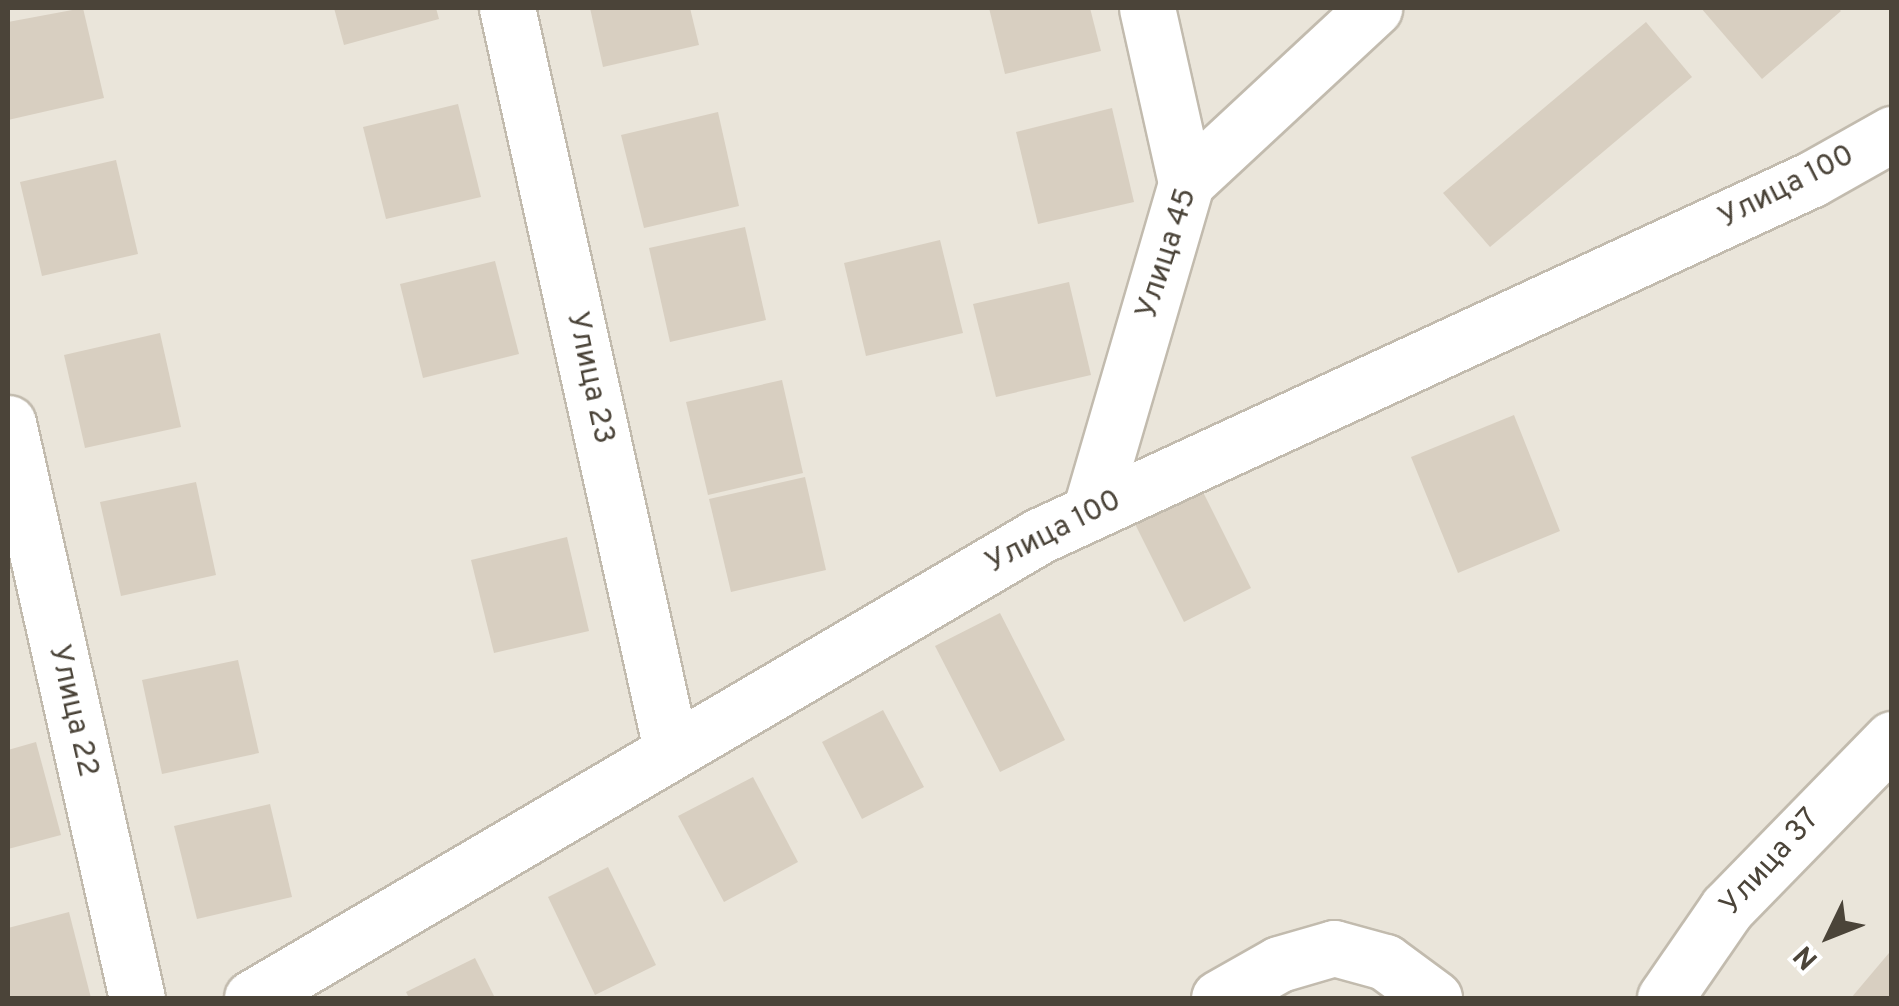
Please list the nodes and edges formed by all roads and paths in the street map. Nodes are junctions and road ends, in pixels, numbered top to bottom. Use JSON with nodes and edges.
{"nodes":[{"id":1,"x":507,"y":8,"type":"edge"},
{"id":2,"x":1147,"y":8,"type":"edge"},
{"id":3,"x":1374,"y":8,"type":"edge"},
{"id":4,"x":1892,"y":134,"type":"edge"},
{"id":5,"x":1186,"y":183,"type":"junction"},
{"id":6,"x":8,"y":423,"type":"edge"},
{"id":7,"x":1090,"y":512,"type":"junction"},
{"id":8,"x":1892,"y":740,"type":"edge"},
{"id":9,"x":672,"y":749,"type":"junction"},
{"id":10,"x":137,"y":998,"type":"edge"},
{"id":11,"x":252,"y":998,"type":"edge"},
{"id":12,"x":1219,"y":998,"type":"edge"},
{"id":13,"x":1434,"y":998,"type":"edge"},
{"id":14,"x":1665,"y":998,"type":"edge"}],
"edges":[{"from":1,"to":9,"type":"street","name":"Улица 23"},
{"from":2,"to":5,"type":"street"},
{"from":3,"to":5,"type":"street","name":"Улица 45"},
{"from":4,"to":7,"type":"street","name":"Улица 100"},
{"from":5,"to":7,"type":"street","name":"Улица 45"},
{"from":6,"to":10,"type":"street","name":"Улица 22"},
{"from":7,"to":9,"type":"street","name":"Улица 100"},
{"from":8,"to":14,"type":"street","name":"Улица 37"},
{"from":9,"to":11,"type":"street","name":"Улица 100"},
{"from":12,"to":13,"type":"street"}]}
